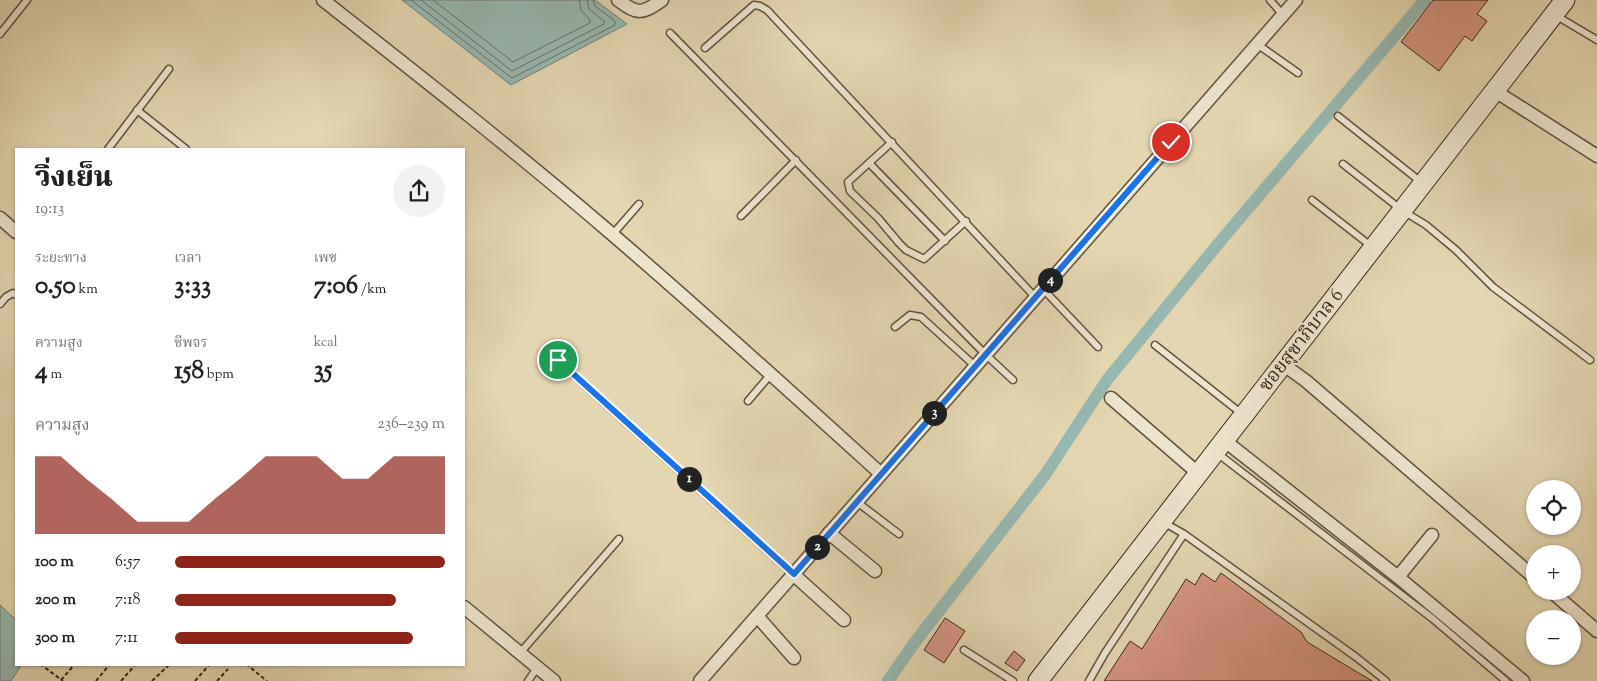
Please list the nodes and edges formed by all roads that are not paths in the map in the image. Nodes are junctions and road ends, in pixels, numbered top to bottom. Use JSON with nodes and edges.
{"nodes":[{"id":1,"x":27,"y":0,"type":"edge"},
{"id":2,"x":323,"y":0,"type":"edge"},
{"id":3,"x":618,"y":0,"type":"edge"},
{"id":4,"x":662,"y":0,"type":"edge"},
{"id":5,"x":1270,"y":0,"type":"edge"},
{"id":6,"x":1296,"y":0,"type":"edge"},
{"id":7,"x":1560,"y":7,"type":"edge"},
{"id":8,"x":1283,"y":14,"type":"junction"},
{"id":9,"x":670,"y":33,"type":"dead end"},
{"id":10,"x":0,"y":34,"type":"edge"},
{"id":11,"x":1597,"y":40,"type":"edge"},
{"id":12,"x":1257,"y":44,"type":"junction"},
{"id":13,"x":705,"y":48,"type":"dead end"},
{"id":14,"x":170,"y":69,"type":"dead end"},
{"id":15,"x":1298,"y":73,"type":"dead end"},
{"id":16,"x":1496,"y":91,"type":"junction"},
{"id":17,"x":138,"y":110,"type":"junction"},
{"id":18,"x":1338,"y":116,"type":"dead end"},
{"id":19,"x":892,"y":142,"type":"junction"},
{"id":20,"x":109,"y":148,"type":"edge"},
{"id":21,"x":185,"y":148,"type":"edge"},
{"id":22,"x":1597,"y":156,"type":"edge"},
{"id":23,"x":796,"y":160,"type":"junction"},
{"id":24,"x":870,"y":164,"type":"junction"},
{"id":25,"x":1343,"y":164,"type":"dead end"},
{"id":26,"x":1424,"y":184,"type":"junction"},
{"id":27,"x":1312,"y":200,"type":"dead end"},
{"id":28,"x":639,"y":204,"type":"dead end"},
{"id":29,"x":1403,"y":211,"type":"junction"},
{"id":30,"x":741,"y":216,"type":"dead end"},
{"id":31,"x":0,"y":218,"type":"edge"},
{"id":32,"x":966,"y":221,"type":"junction"},
{"id":33,"x":15,"y":231,"type":"edge"},
{"id":34,"x":612,"y":235,"type":"junction"},
{"id":35,"x":946,"y":241,"type":"junction"},
{"id":36,"x":1374,"y":248,"type":"junction"},
{"id":37,"x":1039,"y":293,"type":"junction"},
{"id":38,"x":15,"y":294,"type":"edge"},
{"id":39,"x":0,"y":304,"type":"edge"},
{"id":40,"x":895,"y":327,"type":"dead end"},
{"id":41,"x":1155,"y":345,"type":"dead end"},
{"id":42,"x":1098,"y":348,"type":"dead end"},
{"id":43,"x":986,"y":354,"type":"junction"},
{"id":44,"x":558,"y":360,"type":"dead end"},
{"id":45,"x":1590,"y":360,"type":"dead end"},
{"id":46,"x":975,"y":366,"type":"junction"},
{"id":47,"x":1284,"y":366,"type":"junction"},
{"id":48,"x":771,"y":374,"type":"junction"},
{"id":49,"x":1013,"y":380,"type":"dead end"},
{"id":50,"x":1111,"y":398,"type":"dead end"},
{"id":51,"x":748,"y":401,"type":"dead end"},
{"id":52,"x":1244,"y":416,"type":"junction"},
{"id":53,"x":1220,"y":447,"type":"junction"},
{"id":54,"x":881,"y":474,"type":"junction"},
{"id":55,"x":1199,"y":474,"type":"junction"},
{"id":56,"x":856,"y":502,"type":"junction"},
{"id":57,"x":1162,"y":521,"type":"junction"},
{"id":58,"x":829,"y":533,"type":"junction"},
{"id":59,"x":899,"y":534,"type":"dead end"},
{"id":60,"x":1184,"y":534,"type":"junction"},
{"id":61,"x":1432,"y":535,"type":"dead end"},
{"id":62,"x":619,"y":539,"type":"dead end"},
{"id":63,"x":1526,"y":570,"type":"edge"},
{"id":64,"x":876,"y":571,"type":"dead end"},
{"id":65,"x":794,"y":574,"type":"junction"},
{"id":66,"x":1398,"y":577,"type":"junction"},
{"id":67,"x":1561,"y":600,"type":"edge"},
{"id":68,"x":465,"y":607,"type":"edge"},
{"id":69,"x":757,"y":616,"type":"junction"},
{"id":70,"x":844,"y":620,"type":"dead end"},
{"id":71,"x":1597,"y":631,"type":"edge"},
{"id":72,"x":964,"y":650,"type":"dead end"},
{"id":73,"x":520,"y":653,"type":"junction"},
{"id":74,"x":794,"y":658,"type":"dead end"},
{"id":75,"x":537,"y":668,"type":"junction"},
{"id":76,"x":528,"y":681,"type":"edge"},
{"id":77,"x":554,"y":681,"type":"edge"},
{"id":78,"x":700,"y":681,"type":"edge"},
{"id":79,"x":1013,"y":681,"type":"edge"},
{"id":80,"x":1038,"y":681,"type":"edge"},
{"id":81,"x":1089,"y":681,"type":"edge"},
{"id":82,"x":1386,"y":681,"type":"edge"},
{"id":83,"x":1506,"y":681,"type":"edge"},
{"id":84,"x":1523,"y":681,"type":"edge"}],
"edges":[{"from":1,"to":10,"type":"lane"},
{"from":2,"to":34,"type":"street"},
{"from":3,"to":4,"type":"street"},
{"from":5,"to":8,"type":"lane"},
{"from":6,"to":8,"type":"street"},
{"from":7,"to":11,"type":"lane"},
{"from":7,"to":16,"type":"street","name":"ซอยสุขาภิบาล 6"},
{"from":8,"to":12,"type":"street"},
{"from":9,"to":23,"type":"lane"},
{"from":12,"to":15,"type":"lane"},
{"from":12,"to":37,"type":"street"},
{"from":13,"to":19,"type":"lane"},
{"from":14,"to":17,"type":"lane"},
{"from":16,"to":22,"type":"street"},
{"from":16,"to":26,"type":"street","name":"ซอยสุขาภิบาล 6"},
{"from":17,"to":20,"type":"lane"},
{"from":17,"to":21,"type":"lane"},
{"from":18,"to":26,"type":"lane"},
{"from":19,"to":24,"type":"lane"},
{"from":19,"to":32,"type":"lane"},
{"from":23,"to":30,"type":"lane"},
{"from":23,"to":43,"type":"lane"},
{"from":24,"to":35,"type":"lane"},
{"from":24,"to":35,"type":"lane"},
{"from":25,"to":29,"type":"lane"},
{"from":26,"to":29,"type":"street","name":"ซอยสุขาภิบาล 6"},
{"from":27,"to":36,"type":"lane"},
{"from":28,"to":34,"type":"lane"},
{"from":29,"to":36,"type":"street","name":"ซอยสุขาภิบาล 6"},
{"from":29,"to":45,"type":"lane"},
{"from":31,"to":33,"type":"street"},
{"from":32,"to":35,"type":"lane"},
{"from":32,"to":37,"type":"lane"},
{"from":34,"to":48,"type":"street"},
{"from":36,"to":47,"type":"street","name":"ซอยสุขาภิบาล 6"},
{"from":37,"to":42,"type":"lane"},
{"from":37,"to":43,"type":"street"},
{"from":38,"to":39,"type":"lane"},
{"from":40,"to":46,"type":"lane"},
{"from":41,"to":52,"type":"lane"},
{"from":43,"to":46,"type":"street"},
{"from":43,"to":49,"type":"lane"},
{"from":44,"to":65,"type":"lane"},
{"from":46,"to":54,"type":"street"},
{"from":47,"to":52,"type":"street","name":"ซอยสุขาภิบาล 6"},
{"from":47,"to":63,"type":"street"},
{"from":48,"to":51,"type":"lane"},
{"from":48,"to":54,"type":"street"},
{"from":50,"to":55,"type":"street"},
{"from":52,"to":53,"type":"street","name":"ซอยสุขาภิบาล 6"},
{"from":53,"to":55,"type":"street","name":"ซอยสุขาภิบาล 6"},
{"from":53,"to":66,"type":"street"},
{"from":53,"to":83,"type":"lane"},
{"from":54,"to":56,"type":"street"},
{"from":55,"to":57,"type":"street","name":"ซอยสุขาภิบาล 6"},
{"from":56,"to":58,"type":"street"},
{"from":56,"to":59,"type":"lane"},
{"from":57,"to":60,"type":"lane"},
{"from":57,"to":80,"type":"street","name":"ซอยสุขาภิบาล 6"},
{"from":58,"to":64,"type":"street"},
{"from":58,"to":65,"type":"street"},
{"from":60,"to":81,"type":"lane"},
{"from":60,"to":82,"type":"lane"},
{"from":61,"to":66,"type":"street"},
{"from":62,"to":73,"type":"lane"},
{"from":65,"to":69,"type":"street"},
{"from":65,"to":70,"type":"street"},
{"from":66,"to":84,"type":"street"},
{"from":67,"to":71,"type":"street"},
{"from":68,"to":73,"type":"street"},
{"from":69,"to":74,"type":"street"},
{"from":69,"to":78,"type":"street"},
{"from":72,"to":79,"type":"lane"},
{"from":73,"to":75,"type":"street"},
{"from":75,"to":76,"type":"lane"},
{"from":75,"to":77,"type":"street"}]}
